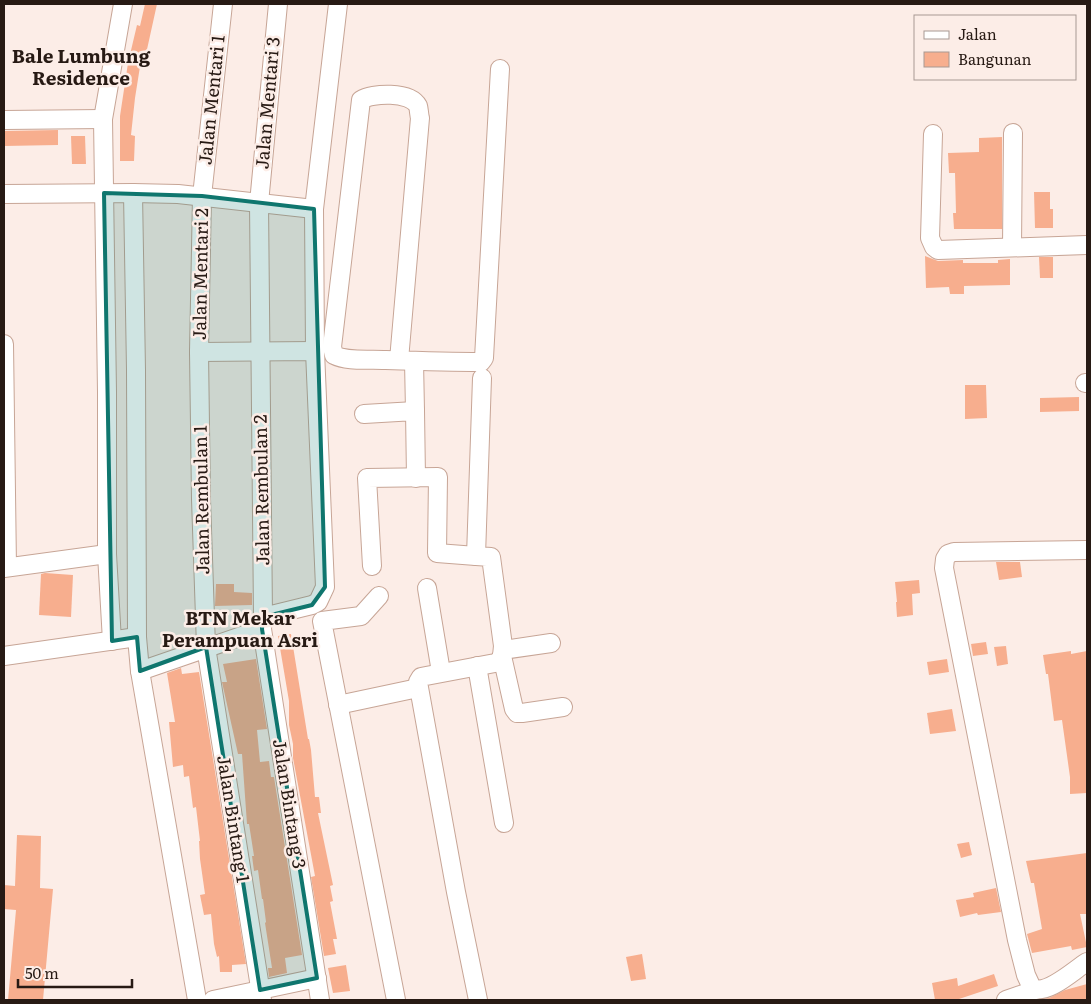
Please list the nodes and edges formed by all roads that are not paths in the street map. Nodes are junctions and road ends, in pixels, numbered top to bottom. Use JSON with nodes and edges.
{"nodes":[{"id":1,"x":123,"y":4,"type":"edge"},
{"id":2,"x":223,"y":4,"type":"edge"},
{"id":3,"x":278,"y":4,"type":"edge"},
{"id":4,"x":338,"y":4,"type":"edge"},
{"id":5,"x":500,"y":69,"type":"dead end"},
{"id":6,"x":4,"y":120,"type":"edge"},
{"id":7,"x":103,"y":120,"type":"junction"},
{"id":8,"x":1013,"y":133,"type":"dead end"},
{"id":9,"x":933,"y":134,"type":"dead end"},
{"id":10,"x":104,"y":193,"type":"junction"},
{"id":11,"x":133,"y":193,"type":"junction"},
{"id":12,"x":4,"y":194,"type":"edge"},
{"id":13,"x":202,"y":196,"type":"junction"},
{"id":14,"x":259,"y":203,"type":"junction"},
{"id":15,"x":314,"y":209,"type":"junction"},
{"id":16,"x":1087,"y":245,"type":"edge"},
{"id":17,"x":1012,"y":247,"type":"junction"},
{"id":18,"x":4,"y":344,"type":"edge"},
{"id":19,"x":261,"y":351,"type":"junction"},
{"id":20,"x":315,"y":351,"type":"junction"},
{"id":21,"x":199,"y":352,"type":"junction"},
{"id":22,"x":406,"y":360,"type":"junction"},
{"id":23,"x":482,"y":378,"type":"dead end"},
{"id":24,"x":4,"y":380,"type":"edge"},
{"id":25,"x":414,"y":411,"type":"junction"},
{"id":26,"x":364,"y":414,"type":"dead end"},
{"id":27,"x":416,"y":478,"type":"junction"},
{"id":28,"x":1087,"y":550,"type":"edge"},
{"id":29,"x":107,"y":554,"type":"junction"},
{"id":30,"x":476,"y":556,"type":"junction"},
{"id":31,"x":372,"y":566,"type":"dead end"},
{"id":32,"x":5,"y":568,"type":"edge"},
{"id":33,"x":427,"y":588,"type":"dead end"},
{"id":34,"x":379,"y":596,"type":"dead end"},
{"id":35,"x":262,"y":623,"type":"junction"},
{"id":36,"x":137,"y":637,"type":"junction"},
{"id":37,"x":112,"y":641,"type":"junction"},
{"id":38,"x":551,"y":643,"type":"dead end"},
{"id":39,"x":206,"y":647,"type":"junction"},
{"id":40,"x":503,"y":653,"type":"junction"},
{"id":41,"x":4,"y":656,"type":"edge"},
{"id":42,"x":477,"y":666,"type":"junction"},
{"id":43,"x":140,"y":672,"type":"junction"},
{"id":44,"x":441,"y":672,"type":"junction"},
{"id":45,"x":418,"y":688,"type":"junction"},
{"id":46,"x":338,"y":705,"type":"junction"},
{"id":47,"x":563,"y":707,"type":"dead end"},
{"id":48,"x":504,"y":823,"type":"dead end"},
{"id":49,"x":1087,"y":962,"type":"edge"},
{"id":50,"x":317,"y":978,"type":"junction"},
{"id":51,"x":1035,"y":990,"type":"junction"},
{"id":52,"x":261,"y":995,"type":"edge"},
{"id":53,"x":198,"y":1000,"type":"edge"},
{"id":54,"x":213,"y":1000,"type":"edge"},
{"id":55,"x":320,"y":1000,"type":"edge"},
{"id":56,"x":396,"y":1000,"type":"edge"},
{"id":57,"x":478,"y":1000,"type":"edge"},
{"id":58,"x":1006,"y":1000,"type":"edge"}],
"edges":[{"from":1,"to":7,"type":"street"},
{"from":2,"to":13,"type":"street","name":"Jalan Mentari 1"},
{"from":3,"to":14,"type":"street","name":"Jalan Mentari 3"},
{"from":4,"to":15,"type":"street"},
{"from":5,"to":22,"type":"street"},
{"from":6,"to":7,"type":"street"},
{"from":7,"to":10,"type":"street"},
{"from":8,"to":17,"type":"street"},
{"from":9,"to":17,"type":"street"},
{"from":10,"to":11,"type":"street"},
{"from":10,"to":12,"type":"street"},
{"from":10,"to":29,"type":"street"},
{"from":11,"to":13,"type":"street"},
{"from":11,"to":36,"type":"street"},
{"from":13,"to":14,"type":"street"},
{"from":13,"to":21,"type":"street","name":"Jalan Mentari 2"},
{"from":14,"to":15,"type":"street"},
{"from":14,"to":19,"type":"street","name":"Jalan Mentari 3"},
{"from":15,"to":20,"type":"street"},
{"from":16,"to":17,"type":"street"},
{"from":18,"to":24,"type":"street"},
{"from":19,"to":20,"type":"street"},
{"from":19,"to":21,"type":"street"},
{"from":19,"to":35,"type":"street","name":"Jalan Rembulan 2"},
{"from":20,"to":35,"type":"street"},
{"from":21,"to":39,"type":"street","name":"Jalan Rembulan 1"},
{"from":22,"to":22,"type":"street"},
{"from":22,"to":25,"type":"street"},
{"from":23,"to":30,"type":"street"},
{"from":24,"to":32,"type":"street"},
{"from":25,"to":26,"type":"street"},
{"from":25,"to":27,"type":"street"},
{"from":27,"to":30,"type":"street"},
{"from":27,"to":31,"type":"street"},
{"from":28,"to":51,"type":"street"},
{"from":29,"to":32,"type":"street"},
{"from":29,"to":37,"type":"street"},
{"from":30,"to":40,"type":"street"},
{"from":33,"to":44,"type":"street"},
{"from":34,"to":46,"type":"street"},
{"from":35,"to":39,"type":"street"},
{"from":35,"to":50,"type":"street","name":"Jalan Bintang 3"},
{"from":36,"to":37,"type":"street"},
{"from":36,"to":43,"type":"street"},
{"from":37,"to":41,"type":"street"},
{"from":38,"to":40,"type":"street"},
{"from":39,"to":43,"type":"street"},
{"from":39,"to":52,"type":"street","name":"Jalan Bintang 1"},
{"from":40,"to":42,"type":"street"},
{"from":40,"to":47,"type":"street"},
{"from":42,"to":44,"type":"street"},
{"from":42,"to":48,"type":"street"},
{"from":43,"to":53,"type":"street"},
{"from":44,"to":45,"type":"street"},
{"from":45,"to":46,"type":"street"},
{"from":45,"to":57,"type":"street"},
{"from":46,"to":56,"type":"street"},
{"from":49,"to":51,"type":"street"},
{"from":50,"to":52,"type":"street"},
{"from":50,"to":55,"type":"street","name":"Jalan Bintang 3"},
{"from":51,"to":58,"type":"street"},
{"from":52,"to":54,"type":"street"}]}
